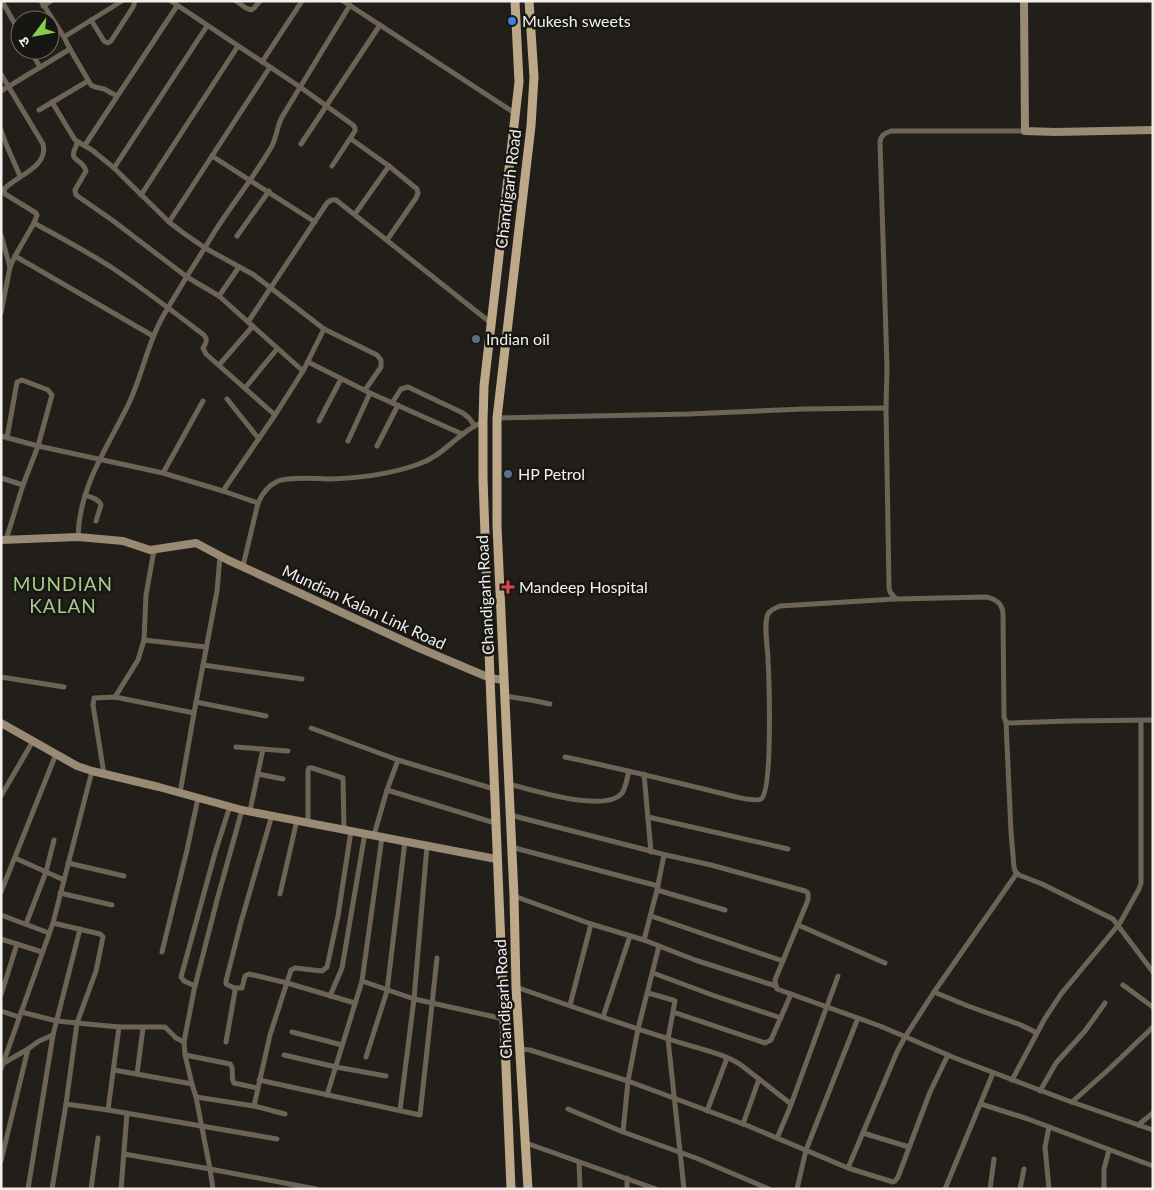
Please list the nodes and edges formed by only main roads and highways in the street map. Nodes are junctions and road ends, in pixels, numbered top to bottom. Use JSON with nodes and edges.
{"nodes":[{"id":1,"x":515,"y":1,"type":"edge"},
{"id":2,"x":529,"y":1,"type":"edge"},
{"id":3,"x":511,"y":1189,"type":"edge"},
{"id":4,"x":528,"y":1189,"type":"edge"}],
"edges":[{"from":1,"to":3,"type":"main road","name":"Chandigarh Road"},
{"from":2,"to":4,"type":"main road","name":"Chandigarh Road"}]}
